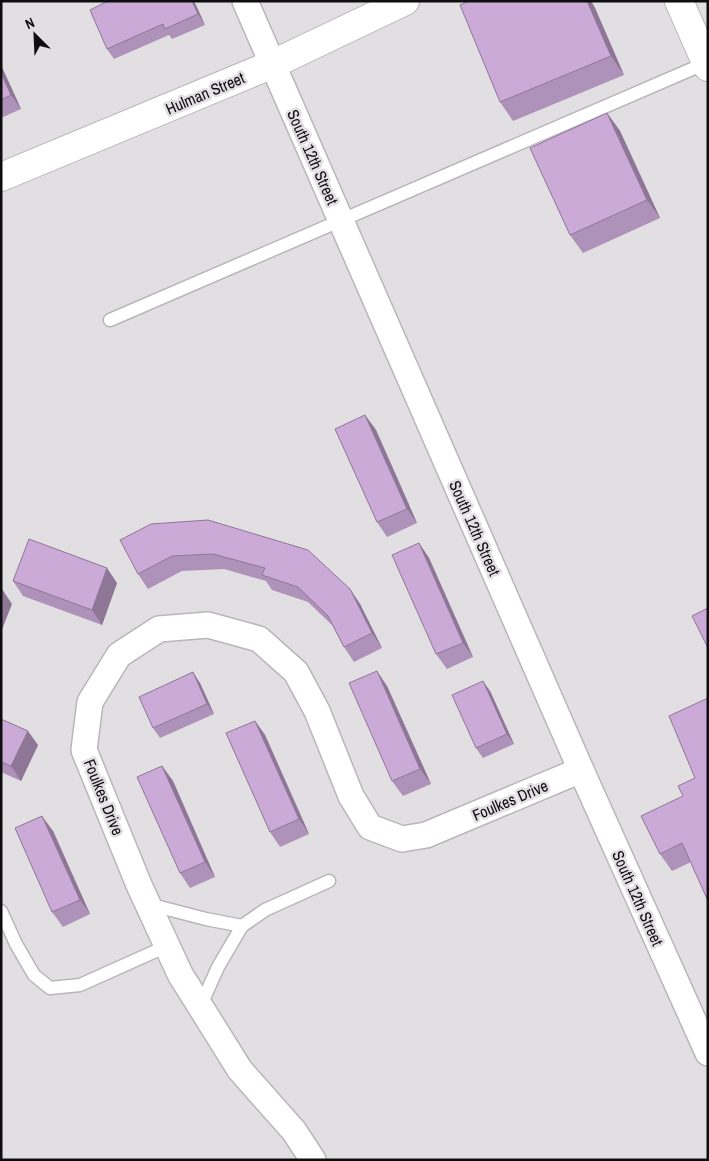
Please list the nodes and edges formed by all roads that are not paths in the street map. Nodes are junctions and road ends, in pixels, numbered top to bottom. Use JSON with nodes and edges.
{"nodes":[{"id":1,"x":245,"y":1,"type":"edge"},
{"id":2,"x":405,"y":1,"type":"edge"},
{"id":3,"x":679,"y":1,"type":"edge"},
{"id":4,"x":273,"y":64,"type":"junction"},
{"id":5,"x":707,"y":65,"type":"edge"},
{"id":6,"x":1,"y":178,"type":"edge"},
{"id":7,"x":341,"y":222,"type":"junction"},
{"id":8,"x":110,"y":320,"type":"dead end"},
{"id":9,"x":581,"y":770,"type":"junction"},
{"id":10,"x":329,"y":881,"type":"dead end"},
{"id":11,"x":148,"y":904,"type":"junction"},
{"id":12,"x":1,"y":911,"type":"edge"},
{"id":13,"x":242,"y":926,"type":"junction"},
{"id":14,"x":167,"y":946,"type":"junction"},
{"id":15,"x":200,"y":1007,"type":"junction"},
{"id":16,"x":708,"y":1053,"type":"edge"},
{"id":17,"x":313,"y":1160,"type":"edge"}],
"edges":[{"from":1,"to":4,"type":"street","name":"South 12th Street"},
{"from":2,"to":4,"type":"street","name":"Hulman Street"},
{"from":3,"to":5,"type":"street"},
{"from":4,"to":6,"type":"street","name":"Hulman Street"},
{"from":4,"to":7,"type":"street","name":"South 12th Street"},
{"from":5,"to":7,"type":"lane"},
{"from":7,"to":8,"type":"lane"},
{"from":7,"to":9,"type":"street","name":"South 12th Street"},
{"from":9,"to":11,"type":"street","name":"Foulkes Drive"},
{"from":9,"to":16,"type":"street","name":"South 12th Street"},
{"from":10,"to":13,"type":"lane"},
{"from":11,"to":13,"type":"lane"},
{"from":11,"to":14,"type":"street","name":"Foulkes Drive"},
{"from":12,"to":14,"type":"lane"},
{"from":13,"to":15,"type":"lane"},
{"from":14,"to":15,"type":"street","name":"Foulkes Drive"},
{"from":15,"to":17,"type":"street","name":"Foulkes Drive"}]}
